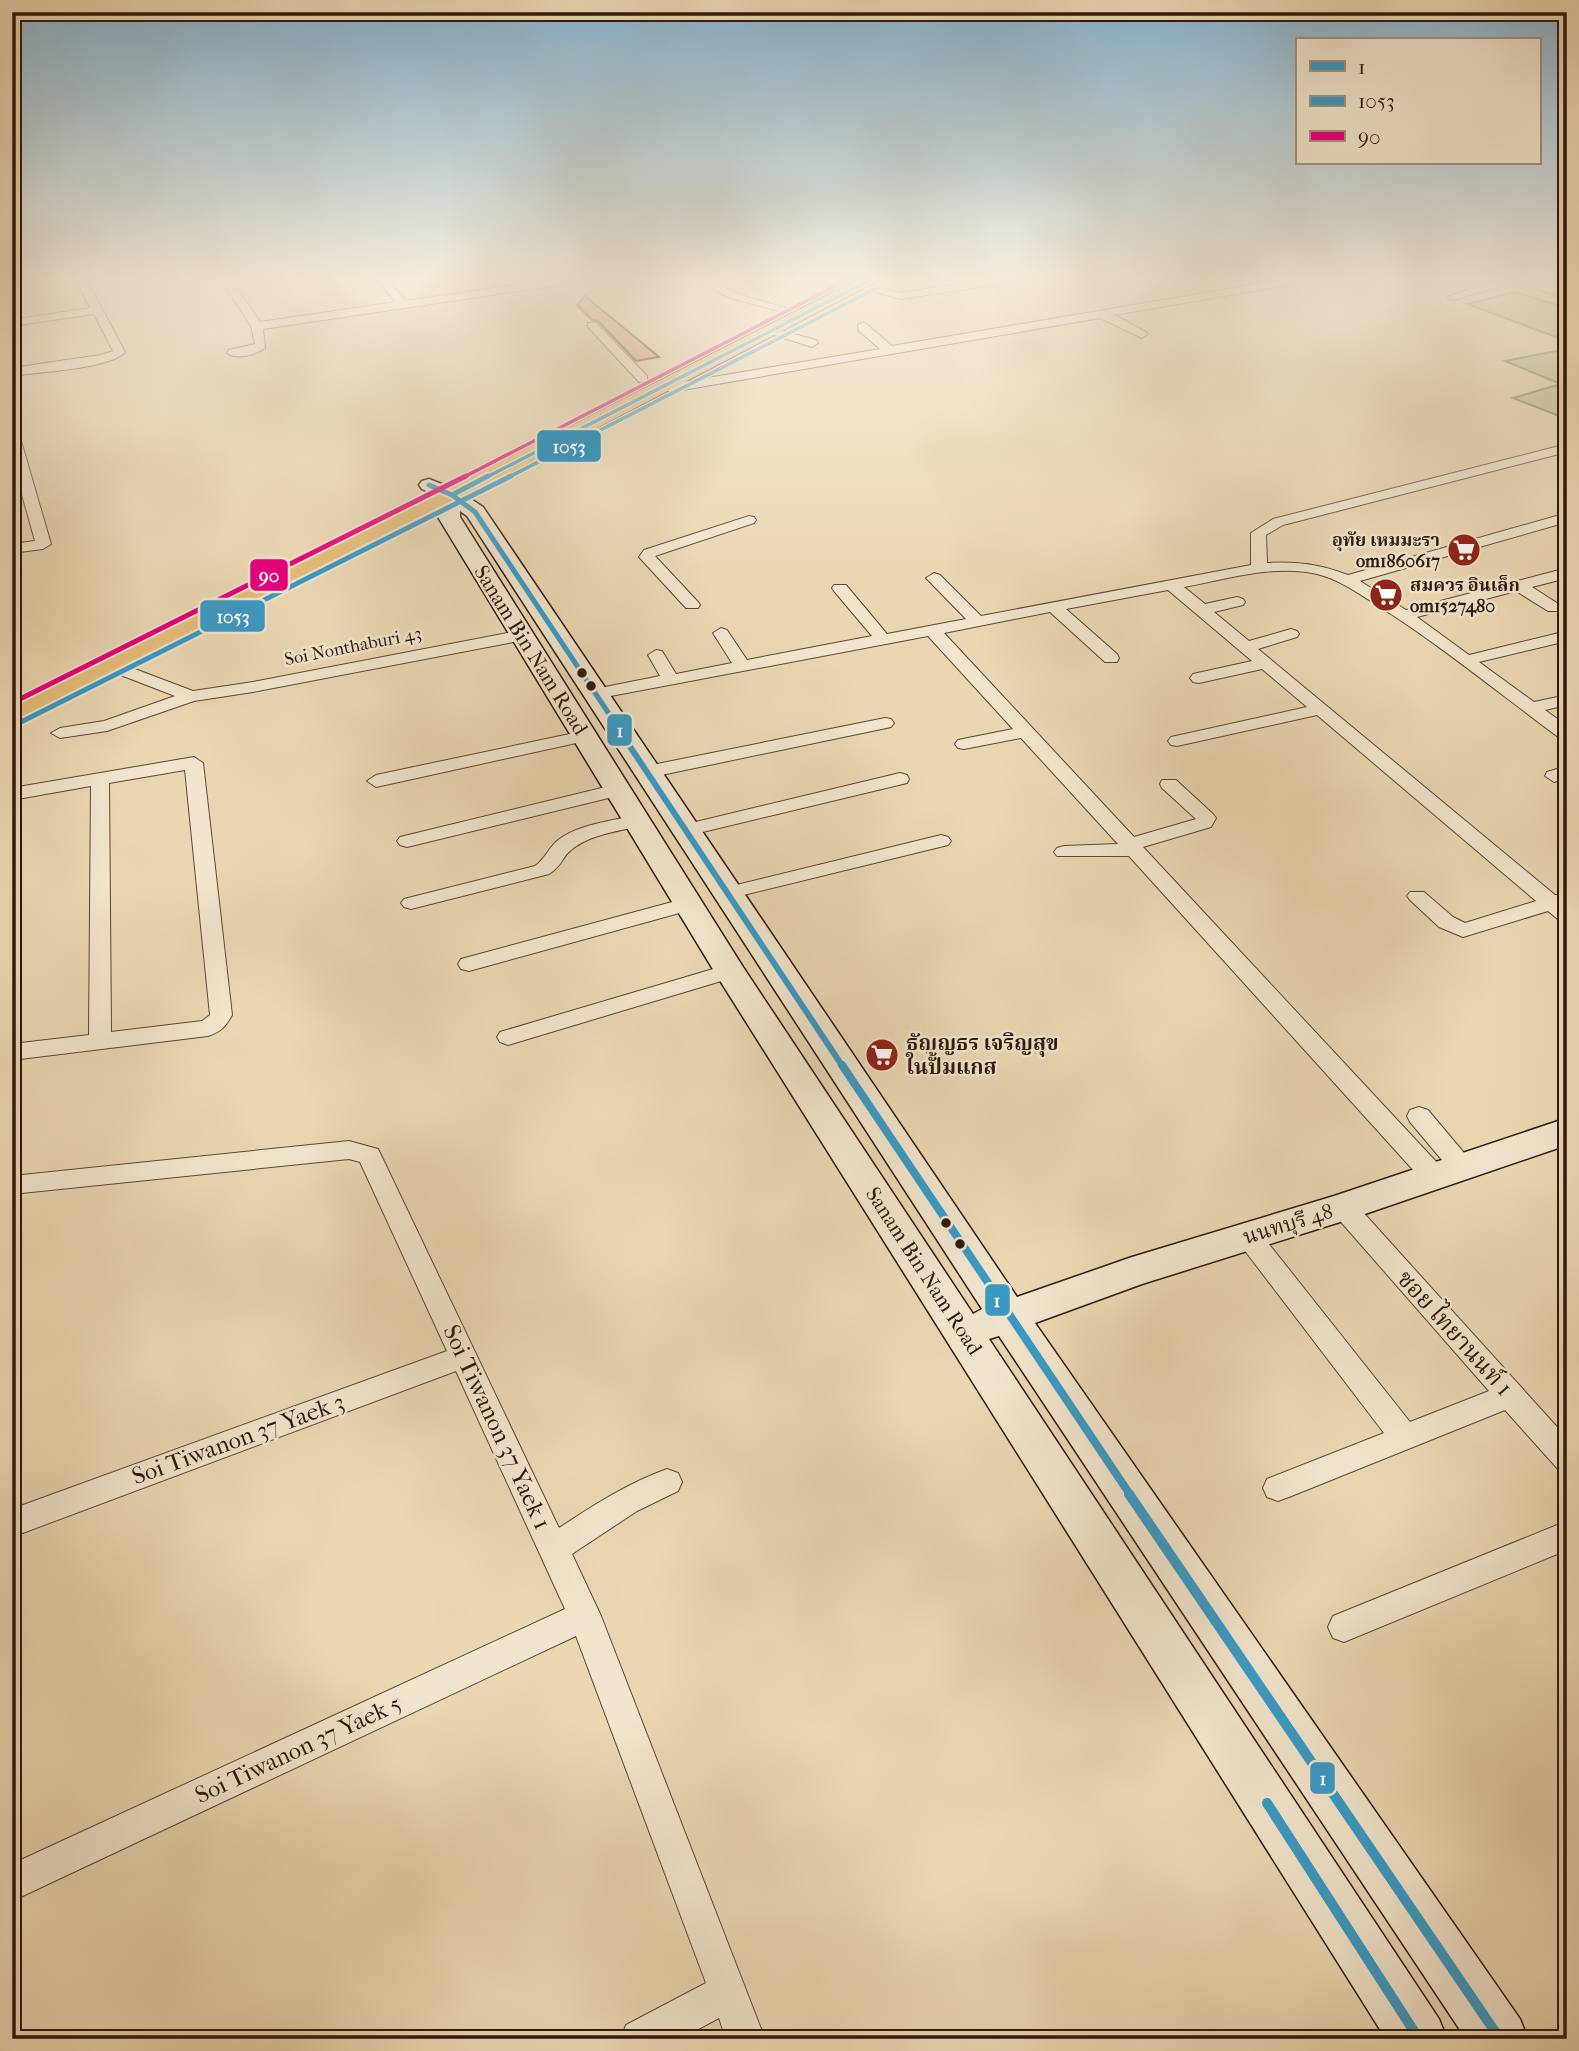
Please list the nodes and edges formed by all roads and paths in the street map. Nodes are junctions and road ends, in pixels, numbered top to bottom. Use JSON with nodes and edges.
{"nodes":[{"id":1,"x":639,"y":375,"type":"edge"},
{"id":2,"x":652,"y":375,"type":"edge"},
{"id":3,"x":686,"y":375,"type":"edge"},
{"id":4,"x":750,"y":375,"type":"edge"},
{"id":5,"x":643,"y":379,"type":"junction"},
{"id":6,"x":662,"y":387,"type":"junction"},
{"id":7,"x":12,"y":434,"type":"edge"},
{"id":8,"x":1567,"y":448,"type":"edge"},
{"id":9,"x":441,"y":490,"type":"junction"},
{"id":10,"x":1567,"y":517,"type":"edge"},
{"id":11,"x":749,"y":520,"type":"dead end"},
{"id":12,"x":12,"y":549,"type":"edge"},
{"id":13,"x":1259,"y":568,"type":"junction"},
{"id":14,"x":1567,"y":573,"type":"edge"},
{"id":15,"x":934,"y":578,"type":"dead end"},
{"id":16,"x":1347,"y":580,"type":"junction"},
{"id":17,"x":1172,"y":585,"type":"junction"},
{"id":18,"x":1518,"y":585,"type":"junction"},
{"id":19,"x":840,"y":588,"type":"dead end"},
{"id":20,"x":1237,"y":602,"type":"dead end"},
{"id":21,"x":692,"y":605,"type":"dead end"},
{"id":22,"x":1055,"y":608,"type":"junction"},
{"id":23,"x":1554,"y":608,"type":"dead end"},
{"id":24,"x":1202,"y":610,"type":"junction"},
{"id":25,"x":1404,"y":615,"type":"junction"},
{"id":26,"x":978,"y":622,"type":"junction"},
{"id":27,"x":933,"y":631,"type":"junction"},
{"id":28,"x":721,"y":633,"type":"dead end"},
{"id":29,"x":1291,"y":634,"type":"dead end"},
{"id":30,"x":523,"y":635,"type":"junction"},
{"id":31,"x":1567,"y":636,"type":"edge"},
{"id":32,"x":884,"y":640,"type":"junction"},
{"id":33,"x":1246,"y":647,"type":"junction"},
{"id":34,"x":656,"y":655,"type":"dead end"},
{"id":35,"x":1111,"y":658,"type":"dead end"},
{"id":36,"x":1467,"y":660,"type":"junction"},
{"id":37,"x":1265,"y":663,"type":"junction"},
{"id":38,"x":111,"y":666,"type":"junction"},
{"id":39,"x":743,"y":666,"type":"junction"},
{"id":40,"x":1199,"y":678,"type":"dead end"},
{"id":41,"x":671,"y":680,"type":"junction"},
{"id":42,"x":12,"y":688,"type":"edge"},
{"id":43,"x":595,"y":694,"type":"junction"},
{"id":44,"x":191,"y":696,"type":"junction"},
{"id":45,"x":1567,"y":700,"type":"edge"},
{"id":46,"x":1531,"y":708,"type":"junction"},
{"id":47,"x":1321,"y":709,"type":"junction"},
{"id":48,"x":12,"y":715,"type":"edge"},
{"id":49,"x":885,"y":723,"type":"dead end"},
{"id":50,"x":1026,"y":732,"type":"junction"},
{"id":51,"x":60,"y":733,"type":"dead end"},
{"id":52,"x":584,"y":736,"type":"junction"},
{"id":53,"x":1567,"y":736,"type":"edge"},
{"id":54,"x":1177,"y":741,"type":"dead end"},
{"id":55,"x":964,"y":744,"type":"dead end"},
{"id":56,"x":100,"y":779,"type":"junction"},
{"id":57,"x":900,"y":779,"type":"dead end"},
{"id":58,"x":376,"y":781,"type":"dead end"},
{"id":59,"x":1169,"y":784,"type":"dead end"},
{"id":60,"x":12,"y":794,"type":"edge"},
{"id":61,"x":634,"y":794,"type":"junction"},
{"id":62,"x":686,"y":831,"type":"junction"},
{"id":63,"x":407,"y":841,"type":"dead end"},
{"id":64,"x":942,"y":841,"type":"dead end"},
{"id":65,"x":1132,"y":847,"type":"junction"},
{"id":66,"x":1064,"y":852,"type":"dead end"},
{"id":67,"x":727,"y":892,"type":"junction"},
{"id":68,"x":1417,"y":896,"type":"dead end"},
{"id":69,"x":411,"y":903,"type":"dead end"},
{"id":70,"x":687,"y":904,"type":"junction"},
{"id":71,"x":1562,"y":906,"type":"edge"},
{"id":72,"x":469,"y":964,"type":"dead end"},
{"id":73,"x":730,"y":971,"type":"junction"},
{"id":74,"x":508,"y":1037,"type":"dead end"},
{"id":75,"x":100,"y":1041,"type":"junction"},
{"id":76,"x":12,"y":1052,"type":"edge"},
{"id":77,"x":1419,"y":1116,"type":"dead end"},
{"id":78,"x":1567,"y":1131,"type":"edge"},
{"id":79,"x":1447,"y":1170,"type":"junction"},
{"id":80,"x":12,"y":1185,"type":"edge"},
{"id":81,"x":1343,"y":1207,"type":"junction"},
{"id":82,"x":1248,"y":1236,"type":"junction"},
{"id":83,"x":1009,"y":1316,"type":"junction"},
{"id":84,"x":963,"y":1331,"type":"junction"},
{"id":85,"x":464,"y":1356,"type":"junction"},
{"id":86,"x":1510,"y":1395,"type":"junction"},
{"id":87,"x":1405,"y":1438,"type":"junction"},
{"id":88,"x":1567,"y":1459,"type":"edge"},
{"id":89,"x":667,"y":1482,"type":"dead end"},
{"id":90,"x":1278,"y":1488,"type":"dead end"},
{"id":91,"x":12,"y":1523,"type":"edge"},
{"id":92,"x":1567,"y":1535,"type":"edge"},
{"id":93,"x":553,"y":1549,"type":"junction"},
{"id":94,"x":585,"y":1615,"type":"junction"},
{"id":95,"x":1344,"y":1627,"type":"dead end"},
{"id":96,"x":12,"y":1883,"type":"edge"},
{"id":97,"x":727,"y":1992,"type":"junction"},
{"id":98,"x":640,"y":2039,"type":"edge"},
{"id":99,"x":746,"y":2039,"type":"edge"},
{"id":100,"x":1419,"y":2039,"type":"edge"},
{"id":101,"x":1500,"y":2039,"type":"edge"}],
"edges":[{"from":1,"to":5,"type":"street"},
{"from":2,"to":5,"type":"main road"},
{"from":3,"to":6,"type":"main road"},
{"from":4,"to":6,"type":"street"},
{"from":5,"to":9,"type":"main road"},
{"from":6,"to":9,"type":"main road"},
{"from":7,"to":12,"type":"street"},
{"from":8,"to":13,"type":"street"},
{"from":9,"to":30,"type":"main road","name":"Sanam Bin Nam Road"},
{"from":9,"to":38,"type":"main road"},
{"from":9,"to":42,"type":"main road"},
{"from":9,"to":43,"type":"main road","name":"Sanam Bin Nam Road"},
{"from":10,"to":16,"type":"street"},
{"from":11,"to":21,"type":"street"},
{"from":13,"to":16,"type":"street"},
{"from":13,"to":17,"type":"street"},
{"from":14,"to":18,"type":"street"},
{"from":15,"to":26,"type":"street"},
{"from":16,"to":25,"type":"street"},
{"from":17,"to":22,"type":"street"},
{"from":17,"to":24,"type":"street"},
{"from":18,"to":23,"type":"street"},
{"from":18,"to":25,"type":"street"},
{"from":19,"to":32,"type":"street"},
{"from":20,"to":24,"type":"street"},
{"from":22,"to":26,"type":"street"},
{"from":22,"to":35,"type":"street"},
{"from":24,"to":33,"type":"street"},
{"from":25,"to":36,"type":"street"},
{"from":26,"to":27,"type":"street"},
{"from":27,"to":32,"type":"street"},
{"from":27,"to":50,"type":"street"},
{"from":28,"to":39,"type":"street"},
{"from":29,"to":33,"type":"street"},
{"from":30,"to":44,"type":"street","name":"Soi Nonthaburi 43"},
{"from":30,"to":52,"type":"main road","name":"Sanam Bin Nam Road"},
{"from":31,"to":36,"type":"street"},
{"from":32,"to":39,"type":"street"},
{"from":33,"to":37,"type":"street"},
{"from":34,"to":41,"type":"street"},
{"from":36,"to":46,"type":"street"},
{"from":37,"to":40,"type":"street"},
{"from":37,"to":47,"type":"street"},
{"from":38,"to":44,"type":"street"},
{"from":38,"to":48,"type":"main road"},
{"from":39,"to":41,"type":"street"},
{"from":41,"to":43,"type":"street"},
{"from":43,"to":61,"type":"main road","name":"Sanam Bin Nam Road"},
{"from":44,"to":51,"type":"street"},
{"from":45,"to":46,"type":"street"},
{"from":46,"to":53,"type":"street"},
{"from":47,"to":54,"type":"street"},
{"from":47,"to":71,"type":"street"},
{"from":49,"to":61,"type":"street"},
{"from":50,"to":55,"type":"street"},
{"from":50,"to":65,"type":"street"},
{"from":52,"to":58,"type":"street"},
{"from":52,"to":61,"type":"main road","name":"Sanam Bin Nam Road"},
{"from":56,"to":60,"type":"street"},
{"from":56,"to":75,"type":"street"},
{"from":56,"to":75,"type":"street"},
{"from":57,"to":62,"type":"street"},
{"from":59,"to":65,"type":"street"},
{"from":61,"to":62,"type":"main road","name":"Sanam Bin Nam Road"},
{"from":61,"to":63,"type":"street"},
{"from":61,"to":69,"type":"street"},
{"from":61,"to":70,"type":"main road","name":"Sanam Bin Nam Road"},
{"from":62,"to":67,"type":"main road","name":"Sanam Bin Nam Road"},
{"from":64,"to":67,"type":"street"},
{"from":65,"to":66,"type":"street"},
{"from":65,"to":79,"type":"street"},
{"from":67,"to":83,"type":"main road","name":"Sanam Bin Nam Road"},
{"from":68,"to":71,"type":"street"},
{"from":70,"to":72,"type":"street"},
{"from":70,"to":73,"type":"main road","name":"Sanam Bin Nam Road"},
{"from":73,"to":74,"type":"street"},
{"from":73,"to":84,"type":"main road","name":"Sanam Bin Nam Road"},
{"from":75,"to":76,"type":"street"},
{"from":77,"to":79,"type":"street"},
{"from":78,"to":79,"type":"main road","name":"นนทบุรี 48"},
{"from":79,"to":81,"type":"main road","name":"นนทบุรี 48"},
{"from":80,"to":85,"type":"street","name":"Soi Tiwanon 37 Yaek 1"},
{"from":81,"to":82,"type":"main road","name":"นนทบุรี 48"},
{"from":81,"to":86,"type":"street","name":"ซอย ไทยานนท์ 1"},
{"from":82,"to":83,"type":"main road","name":"นนทบุรี 48"},
{"from":82,"to":87,"type":"street"},
{"from":83,"to":84,"type":"main road","name":"นนทบุรี 48"},
{"from":83,"to":101,"type":"main road","name":"Sanam Bin Nam Road"},
{"from":84,"to":100,"type":"main road","name":"Sanam Bin Nam Road"},
{"from":85,"to":91,"type":"street","name":"Soi Tiwanon 37 Yaek 3"},
{"from":85,"to":93,"type":"street","name":"Soi Tiwanon 37 Yaek 1"},
{"from":86,"to":87,"type":"street"},
{"from":86,"to":88,"type":"street","name":"ซอย ไทยานนท์ 1"},
{"from":87,"to":90,"type":"street"},
{"from":89,"to":93,"type":"street"},
{"from":92,"to":95,"type":"street"},
{"from":93,"to":94,"type":"street","name":"Soi Tiwanon 37 Yaek 1"},
{"from":94,"to":96,"type":"street","name":"Soi Tiwanon 37 Yaek 5"},
{"from":94,"to":97,"type":"street","name":"Soi Tiwanon 37 Yaek 1"},
{"from":97,"to":98,"type":"street"},
{"from":97,"to":99,"type":"street","name":"Soi Tiwanon 37 Yaek 1"}]}
